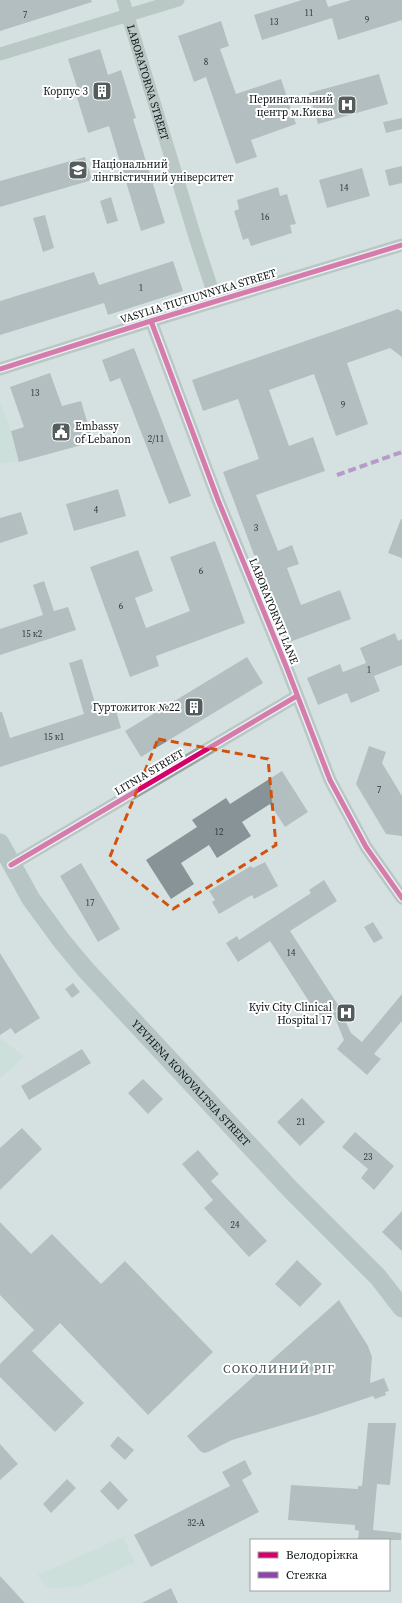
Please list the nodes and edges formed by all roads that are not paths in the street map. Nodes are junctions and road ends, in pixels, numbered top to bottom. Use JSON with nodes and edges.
{"nodes":[{"id":1,"x":123,"y":0,"type":"edge"},
{"id":2,"x":178,"y":0,"type":"edge"},
{"id":3,"x":128,"y":16,"type":"junction"},
{"id":4,"x":0,"y":54,"type":"edge"},
{"id":5,"x":402,"y":245,"type":"edge"},
{"id":6,"x":216,"y":301,"type":"junction"},
{"id":7,"x":151,"y":321,"type":"junction"},
{"id":8,"x":0,"y":369,"type":"edge"},
{"id":9,"x":297,"y":696,"type":"junction"},
{"id":10,"x":0,"y":844,"type":"edge"},
{"id":11,"x":12,"y":865,"type":"junction"},
{"id":12,"x":402,"y":898,"type":"edge"},
{"id":13,"x":402,"y":1308,"type":"edge"}],
"edges":[{"from":1,"to":3,"type":"street","name":"LABORATORNA STREET"},
{"from":2,"to":3,"type":"street"},
{"from":3,"to":4,"type":"street"},
{"from":3,"to":6,"type":"street","name":"LABORATORNA STREET"},
{"from":5,"to":6,"type":"street","name":"VASYLIA TIUTIUNNYKA STREET"},
{"from":6,"to":7,"type":"street","name":"VASYLIA TIUTIUNNYKA STREET"},
{"from":7,"to":8,"type":"street","name":"VASYLIA TIUTIUNNYKA STREET"},
{"from":7,"to":9,"type":"street","name":"LABORATORNYI LANE"},
{"from":9,"to":11,"type":"street","name":"LITNIA STREET"},
{"from":9,"to":12,"type":"street","name":"LABORATORNYI LANE"},
{"from":10,"to":11,"type":"main road","name":"YEVHENA KONOVALTSIA STREET"},
{"from":11,"to":13,"type":"main road","name":"YEVHENA KONOVALTSIA STREET"}]}
